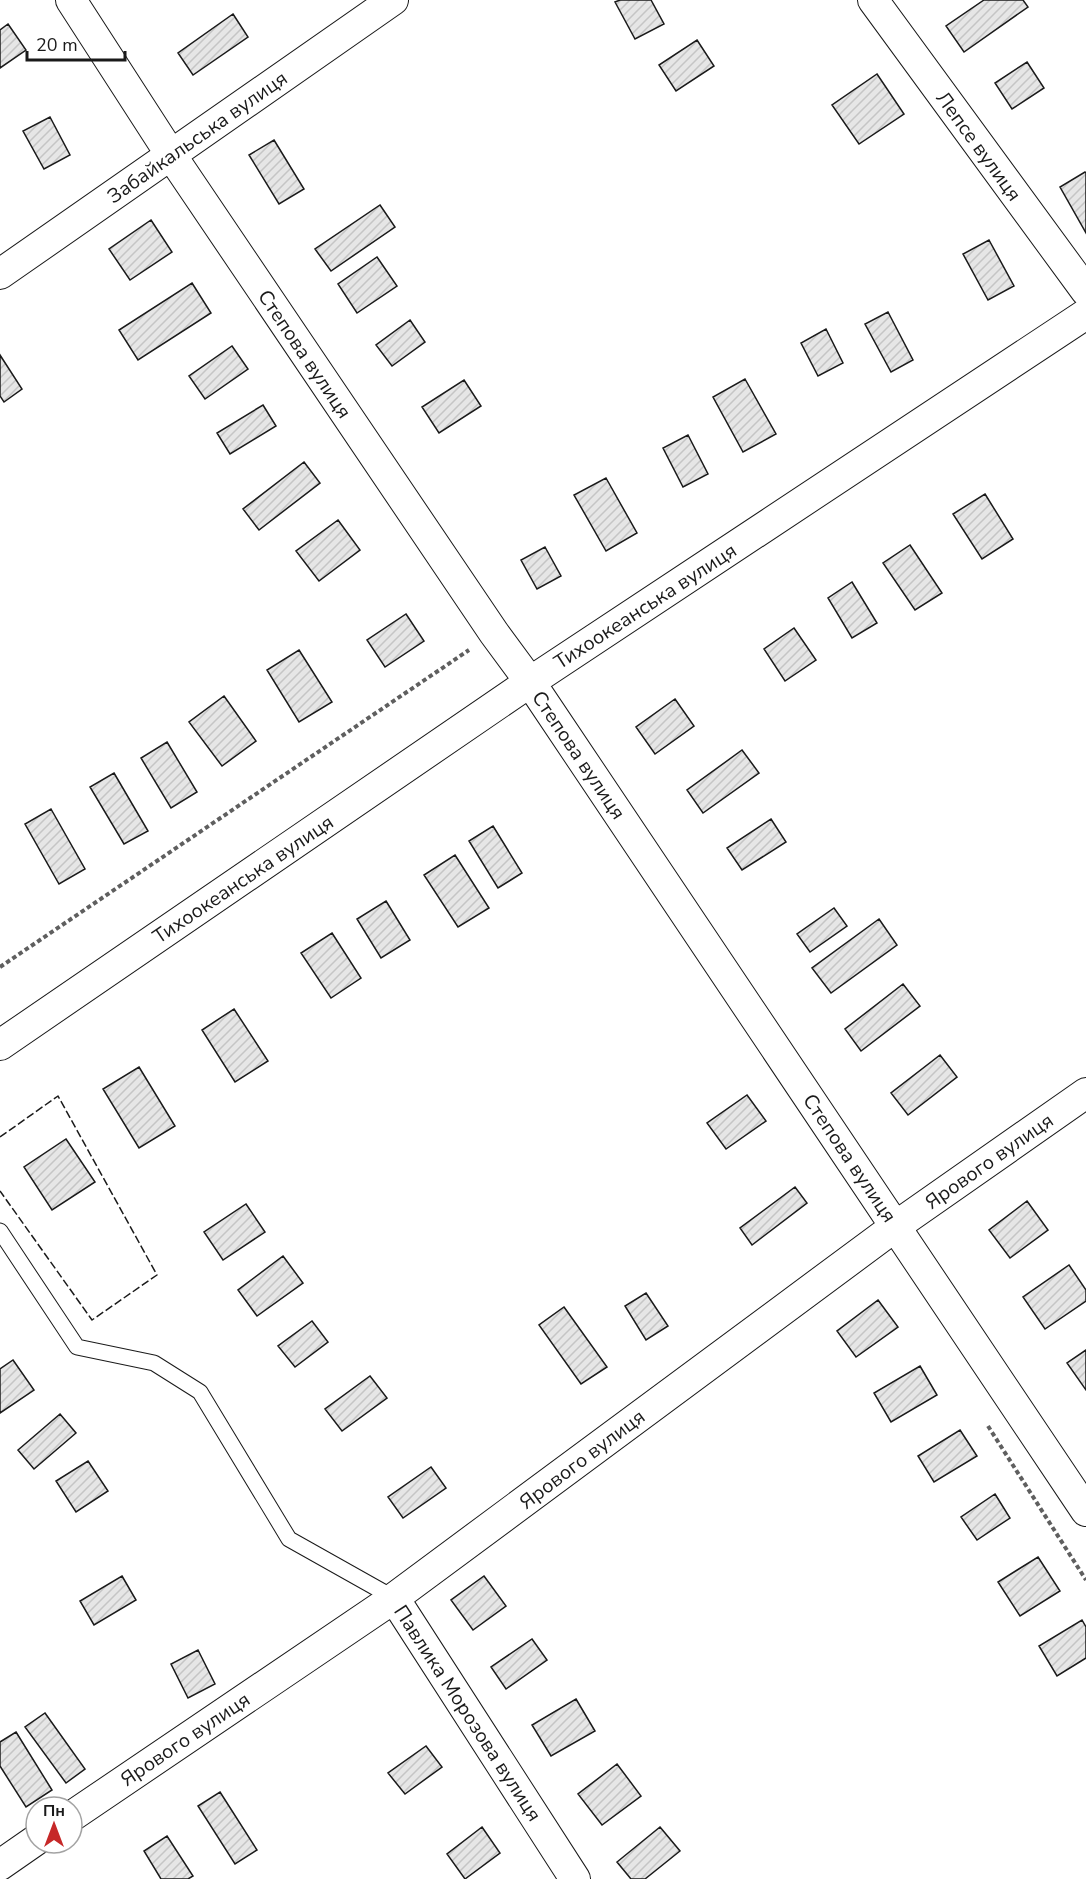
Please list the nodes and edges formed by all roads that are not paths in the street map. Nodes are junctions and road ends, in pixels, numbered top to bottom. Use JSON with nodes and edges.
{"nodes":[{"id":1,"x":71,"y":0,"type":"edge"},
{"id":2,"x":393,"y":0,"type":"edge"},
{"id":3,"x":873,"y":0,"type":"edge"},
{"id":4,"x":171,"y":155,"type":"junction"},
{"id":5,"x":0,"y":274,"type":"edge"},
{"id":6,"x":1086,"y":291,"type":"edge"},
{"id":7,"x":1086,"y":314,"type":"edge"},
{"id":8,"x":530,"y":682,"type":"junction"},
{"id":9,"x":0,"y":1046,"type":"edge"},
{"id":10,"x":1086,"y":1093,"type":"edge"},
{"id":11,"x":896,"y":1226,"type":"junction"},
{"id":12,"x":0,"y":1231,"type":"edge"},
{"id":13,"x":1086,"y":1511,"type":"edge"},
{"id":14,"x":393,"y":1598,"type":"junction"},
{"id":15,"x":84,"y":1808,"type":"edge"},
{"id":16,"x":24,"y":1848,"type":"edge"},
{"id":17,"x":0,"y":1864,"type":"edge"},
{"id":18,"x":575,"y":1879,"type":"edge"}],
"edges":[{"from":1,"to":4,"type":"street","name":"Степова вулиця"},
{"from":2,"to":4,"type":"street","name":"Забайкальська вулиця"},
{"from":3,"to":6,"type":"street","name":"Лепсе вулиця"},
{"from":4,"to":5,"type":"street","name":"Забайкальська вулиця"},
{"from":4,"to":8,"type":"street","name":"Степова вулиця"},
{"from":7,"to":8,"type":"street","name":"Тихоокеанська вулиця"},
{"from":8,"to":9,"type":"street","name":"Тихоокеанська вулиця"},
{"from":8,"to":11,"type":"street","name":"Степова вулиця"},
{"from":10,"to":11,"type":"street","name":"Ярового вулиця"},
{"from":11,"to":13,"type":"street","name":"Степова вулиця"},
{"from":11,"to":14,"type":"street","name":"Ярового вулиця"},
{"from":12,"to":14,"type":"lane","name":"Павлика Морозова вулиця"},
{"from":14,"to":15,"type":"street","name":"Ярового вулиця"},
{"from":14,"to":18,"type":"street","name":"Павлика Морозова вулиця"},
{"from":16,"to":17,"type":"street"}]}
